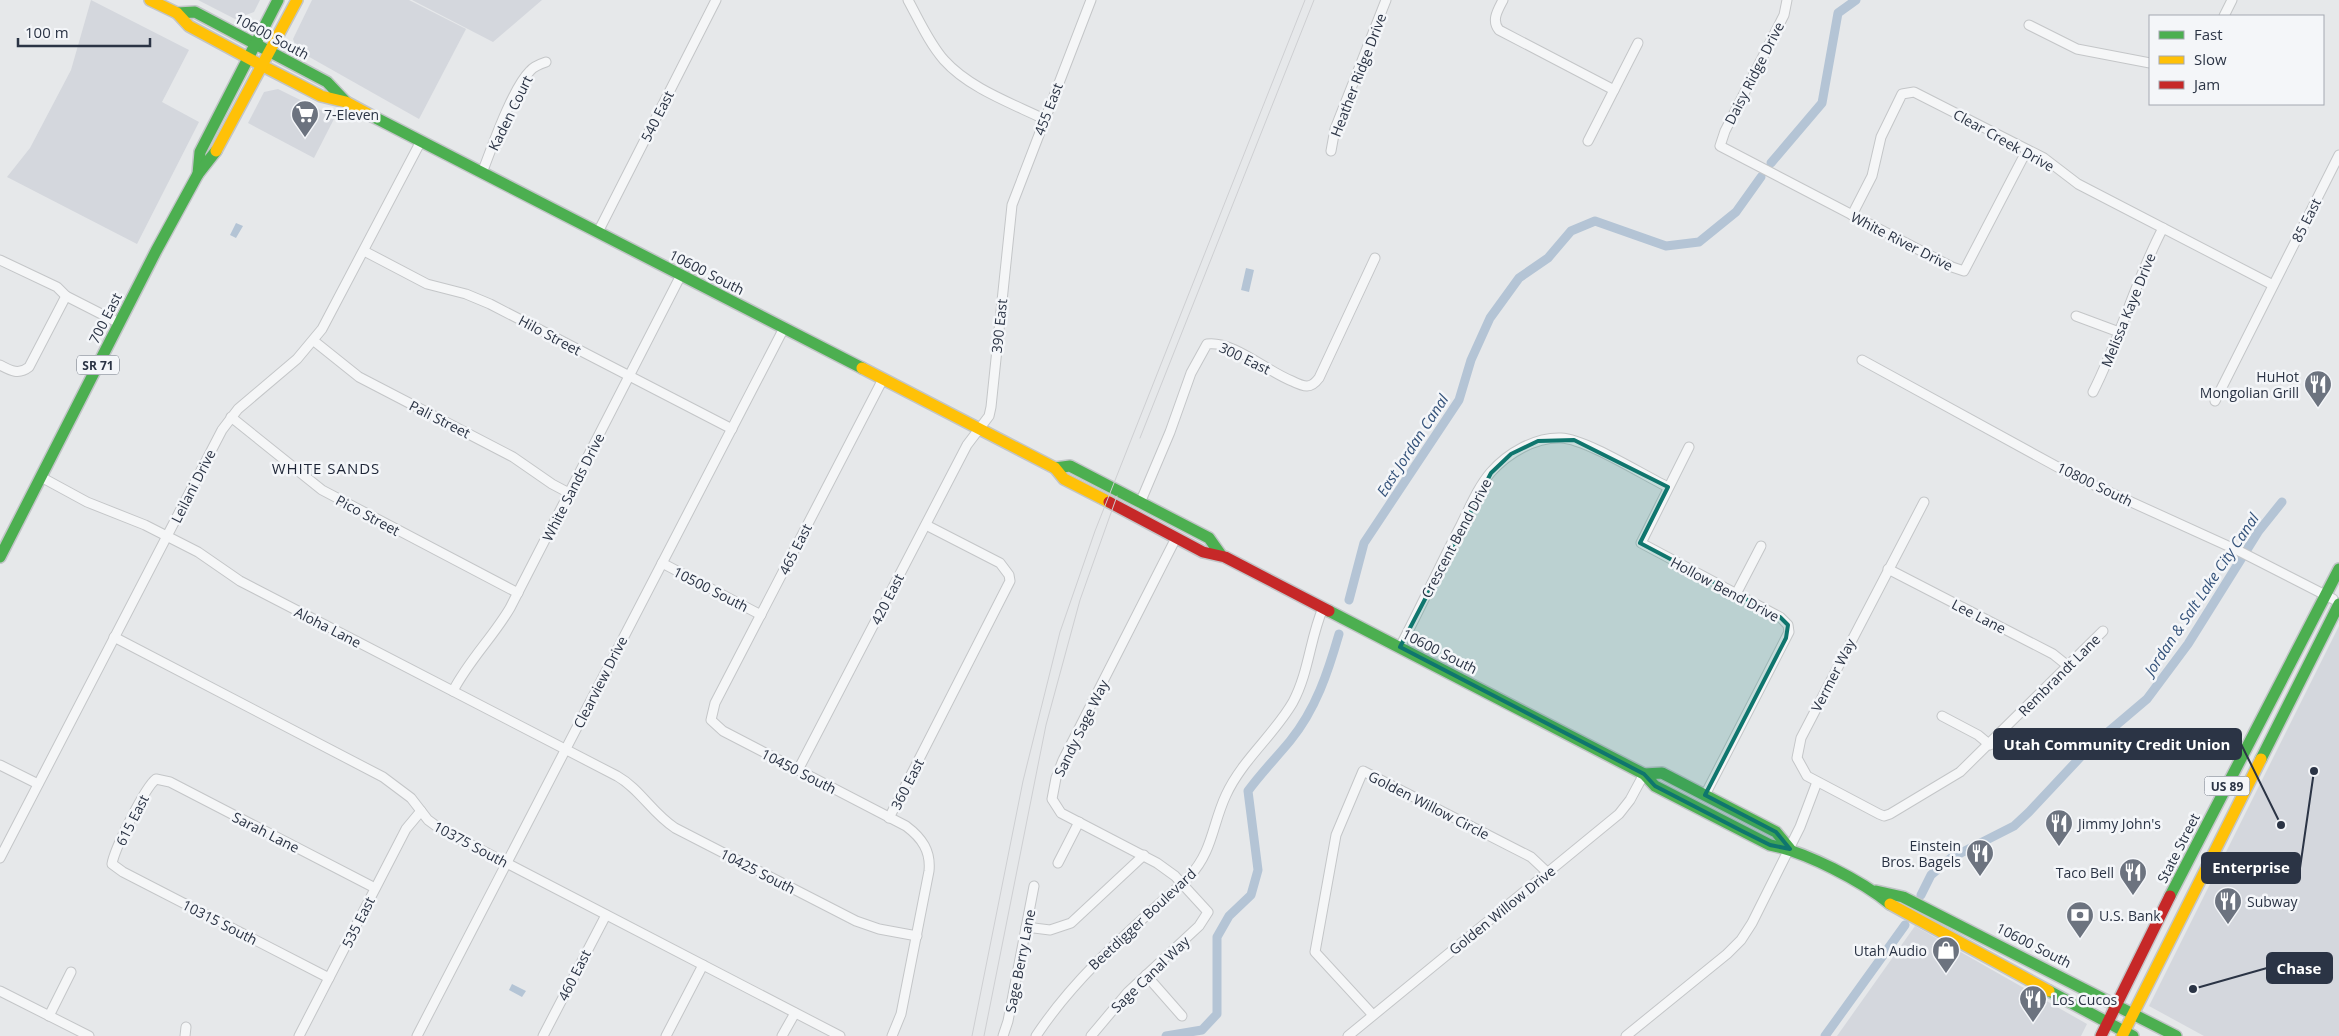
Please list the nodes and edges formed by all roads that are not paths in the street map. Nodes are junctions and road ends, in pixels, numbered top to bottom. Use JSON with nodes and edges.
{"nodes":[{"id":1,"x":150,"y":0,"type":"edge"},
{"id":2,"x":278,"y":0,"type":"edge"},
{"id":3,"x":297,"y":0,"type":"edge"},
{"id":4,"x":716,"y":0,"type":"edge"},
{"id":5,"x":908,"y":0,"type":"edge"},
{"id":6,"x":1092,"y":0,"type":"edge"},
{"id":7,"x":1386,"y":0,"type":"edge"},
{"id":8,"x":1503,"y":0,"type":"edge"},
{"id":9,"x":1787,"y":0,"type":"edge"},
{"id":10,"x":2232,"y":0,"type":"edge"},
{"id":11,"x":177,"y":14,"type":"junction"},
{"id":12,"x":2224,"y":15,"type":"edge"},
{"id":13,"x":2030,"y":25,"type":"dead end"},
{"id":14,"x":1638,"y":43,"type":"dead end"},
{"id":15,"x":255,"y":44,"type":"junction"},
{"id":16,"x":268,"y":51,"type":"junction"},
{"id":17,"x":248,"y":58,"type":"junction"},
{"id":18,"x":546,"y":62,"type":"dead end"},
{"id":19,"x":2149,"y":62,"type":"edge"},
{"id":20,"x":261,"y":65,"type":"junction"},
{"id":21,"x":1614,"y":90,"type":"junction"},
{"id":22,"x":346,"y":102,"type":"junction"},
{"id":23,"x":1044,"y":119,"type":"junction"},
{"id":24,"x":421,"y":141,"type":"junction"},
{"id":25,"x":1588,"y":141,"type":"dead end"},
{"id":26,"x":1720,"y":146,"type":"joint"},
{"id":27,"x":2027,"y":150,"type":"junction"},
{"id":28,"x":1331,"y":151,"type":"dead end"},
{"id":29,"x":2339,"y":156,"type":"edge"},
{"id":30,"x":482,"y":173,"type":"junction"},
{"id":31,"x":198,"y":174,"type":"junction"},
{"id":32,"x":1852,"y":215,"type":"junction"},
{"id":33,"x":1010,"y":220,"type":"joint"},
{"id":34,"x":2163,"y":228,"type":"junction"},
{"id":35,"x":598,"y":232,"type":"junction"},
{"id":36,"x":364,"y":251,"type":"junction"},
{"id":37,"x":1375,"y":258,"type":"dead end"},
{"id":38,"x":0,"y":260,"type":"edge"},
{"id":39,"x":681,"y":275,"type":"junction"},
{"id":40,"x":2273,"y":285,"type":"junction"},
{"id":41,"x":66,"y":296,"type":"junction"},
{"id":42,"x":2076,"y":316,"type":"dead end"},
{"id":43,"x":120,"y":323,"type":"junction"},
{"id":44,"x":784,"y":328,"type":"junction"},
{"id":45,"x":2119,"y":332,"type":"junction"},
{"id":46,"x":314,"y":341,"type":"junction"},
{"id":47,"x":1862,"y":360,"type":"dead end"},
{"id":48,"x":0,"y":366,"type":"edge"},
{"id":49,"x":629,"y":376,"type":"junction"},
{"id":50,"x":883,"y":379,"type":"junction"},
{"id":51,"x":2093,"y":392,"type":"dead end"},
{"id":52,"x":2215,"y":401,"type":"dead end"},
{"id":53,"x":231,"y":417,"type":"junction"},
{"id":54,"x":732,"y":429,"type":"junction"},
{"id":55,"x":979,"y":429,"type":"junction"},
{"id":56,"x":1689,"y":447,"type":"dead end"},
{"id":57,"x":1055,"y":468,"type":"junction"},
{"id":58,"x":40,"y":477,"type":"junction"},
{"id":59,"x":1668,"y":487,"type":"junction"},
{"id":60,"x":569,"y":493,"type":"junction"},
{"id":61,"x":1924,"y":502,"type":"dead end"},
{"id":62,"x":1140,"y":503,"type":"junction"},
{"id":63,"x":926,"y":525,"type":"junction"},
{"id":64,"x":167,"y":536,"type":"junction"},
{"id":65,"x":1176,"y":538,"type":"junction"},
{"id":66,"x":1761,"y":546,"type":"dead end"},
{"id":67,"x":1221,"y":555,"type":"junction"},
{"id":68,"x":0,"y":557,"type":"edge"},
{"id":69,"x":662,"y":563,"type":"junction"},
{"id":70,"x":1888,"y":569,"type":"junction"},
{"id":71,"x":2339,"y":569,"type":"edge"},
{"id":72,"x":2339,"y":587,"type":"edge"},
{"id":73,"x":518,"y":592,"type":"junction"},
{"id":74,"x":1736,"y":594,"type":"junction"},
{"id":75,"x":1323,"y":608,"type":"junction"},
{"id":76,"x":2334,"y":611,"type":"edge"},
{"id":77,"x":761,"y":615,"type":"junction"},
{"id":78,"x":2103,"y":632,"type":"dead end"},
{"id":79,"x":114,"y":637,"type":"junction"},
{"id":80,"x":1400,"y":648,"type":"junction"},
{"id":81,"x":2295,"y":655,"type":"junction"},
{"id":82,"x":2068,"y":666,"type":"junction"},
{"id":83,"x":453,"y":691,"type":"junction"},
{"id":84,"x":1942,"y":716,"type":"dead end"},
{"id":85,"x":711,"y":720,"type":"joint"},
{"id":86,"x":1990,"y":745,"type":"junction"},
{"id":87,"x":565,"y":749,"type":"junction"},
{"id":88,"x":0,"y":764,"type":"edge"},
{"id":89,"x":798,"y":770,"type":"junction"},
{"id":90,"x":1644,"y":774,"type":"junction"},
{"id":91,"x":616,"y":776,"type":"joint"},
{"id":92,"x":156,"y":779,"type":"joint"},
{"id":93,"x":1817,"y":782,"type":"junction"},
{"id":94,"x":38,"y":784,"type":"junction"},
{"id":95,"x":2244,"y":793,"type":"junction"},
{"id":96,"x":1705,"y":795,"type":"junction"},
{"id":97,"x":421,"y":811,"type":"junction"},
{"id":98,"x":889,"y":818,"type":"junction"},
{"id":99,"x":1079,"y":822,"type":"junction"},
{"id":100,"x":1790,"y":849,"type":"junction"},
{"id":101,"x":1144,"y":855,"type":"junction"},
{"id":102,"x":0,"y":858,"type":"edge"},
{"id":103,"x":506,"y":863,"type":"junction"},
{"id":104,"x":1058,"y":863,"type":"dead end"},
{"id":105,"x":112,"y":864,"type":"joint"},
{"id":106,"x":1548,"y":873,"type":"junction"},
{"id":107,"x":1182,"y":884,"type":"junction"},
{"id":108,"x":1034,"y":886,"type":"dead end"},
{"id":109,"x":375,"y":888,"type":"junction"},
{"id":110,"x":1874,"y":891,"type":"junction"},
{"id":111,"x":1208,"y":912,"type":"joint"},
{"id":112,"x":606,"y":915,"type":"junction"},
{"id":113,"x":1913,"y":918,"type":"junction"},
{"id":114,"x":1026,"y":927,"type":"junction"},
{"id":115,"x":1976,"y":934,"type":"junction"},
{"id":116,"x":916,"y":936,"type":"junction"},
{"id":117,"x":703,"y":965,"type":"junction"},
{"id":118,"x":71,"y":972,"type":"dead end"},
{"id":119,"x":1146,"y":975,"type":"junction"},
{"id":120,"x":329,"y":978,"type":"junction"},
{"id":121,"x":0,"y":990,"type":"edge"},
{"id":122,"x":2116,"y":1004,"type":"junction"},
{"id":123,"x":795,"y":1013,"type":"junction"},
{"id":124,"x":1373,"y":1014,"type":"junction"},
{"id":125,"x":2134,"y":1014,"type":"junction"},
{"id":126,"x":49,"y":1016,"type":"junction"},
{"id":127,"x":1182,"y":1016,"type":"dead end"},
{"id":128,"x":2108,"y":1022,"type":"junction"},
{"id":129,"x":2127,"y":1034,"type":"edge"},
{"id":130,"x":89,"y":1036,"type":"edge"},
{"id":131,"x":299,"y":1036,"type":"edge"},
{"id":132,"x":417,"y":1036,"type":"edge"},
{"id":133,"x":543,"y":1036,"type":"edge"},
{"id":134,"x":666,"y":1036,"type":"edge"},
{"id":135,"x":782,"y":1036,"type":"edge"},
{"id":136,"x":840,"y":1036,"type":"edge"},
{"id":137,"x":892,"y":1036,"type":"edge"},
{"id":138,"x":1003,"y":1036,"type":"edge"},
{"id":139,"x":1036,"y":1036,"type":"edge"},
{"id":140,"x":1091,"y":1036,"type":"edge"},
{"id":141,"x":1348,"y":1036,"type":"edge"},
{"id":142,"x":1626,"y":1036,"type":"edge"},
{"id":143,"x":2101,"y":1036,"type":"edge"},
{"id":144,"x":2176,"y":1036,"type":"edge"}],
"edges":[{"from":1,"to":11,"type":"main road","name":"10600 South"},
{"from":2,"to":15,"type":"main road","name":"700 East","number":"SR 71"},
{"from":3,"to":16,"type":"main road","name":"700 East","number":"SR 71"},
{"from":4,"to":35,"type":"street","name":"540 East"},
{"from":5,"to":23,"type":"street"},
{"from":6,"to":23,"type":"street","name":"455 East"},
{"from":7,"to":28,"type":"street","name":"Heather Ridge Drive"},
{"from":8,"to":21,"type":"street"},
{"from":9,"to":26,"type":"street","name":"Daisy Ridge Drive"},
{"from":10,"to":12,"type":"street"},
{"from":11,"to":15,"type":"main road","name":"10600 South"},
{"from":11,"to":17,"type":"main road","name":"10600 South"},
{"from":13,"to":19,"type":"street"},
{"from":14,"to":21,"type":"street"},
{"from":15,"to":16,"type":"main road","name":"10600 South"},
{"from":15,"to":17,"type":"main road","name":"700 East","number":"SR 71"},
{"from":16,"to":20,"type":"main road","name":"700 East","number":"SR 71"},
{"from":16,"to":22,"type":"main road","name":"10600 South"},
{"from":17,"to":20,"type":"main road","name":"10600 South"},
{"from":17,"to":31,"type":"main road","name":"700 East","number":"SR 71"},
{"from":18,"to":30,"type":"street","name":"Kaden Court"},
{"from":20,"to":22,"type":"main road","name":"10600 South"},
{"from":20,"to":31,"type":"main road","name":"700 East","number":"SR 71"},
{"from":21,"to":25,"type":"street"},
{"from":22,"to":24,"type":"main road","name":"10600 South"},
{"from":23,"to":33,"type":"street","name":"455 East"},
{"from":24,"to":30,"type":"main road","name":"10600 South"},
{"from":24,"to":36,"type":"street","name":"Leilani Drive"},
{"from":26,"to":32,"type":"street","name":"White River Drive"},
{"from":27,"to":32,"type":"street","name":"White River Drive"},
{"from":27,"to":32,"type":"street","name":"Clear Creek Drive"},
{"from":27,"to":34,"type":"street","name":"Clear Creek Drive"},
{"from":29,"to":40,"type":"street","name":"85 East"},
{"from":30,"to":35,"type":"main road","name":"10600 South"},
{"from":31,"to":43,"type":"main road","name":"700 East","number":"SR 71"},
{"from":33,"to":55,"type":"street","name":"390 East"},
{"from":34,"to":40,"type":"street","name":"Clear Creek Drive"},
{"from":34,"to":45,"type":"street","name":"Melissa Kaye Drive"},
{"from":35,"to":39,"type":"main road","name":"10600 South"},
{"from":36,"to":46,"type":"street","name":"Leilani Drive"},
{"from":36,"to":49,"type":"street","name":"Hilo Street"},
{"from":37,"to":62,"type":"street","name":"300 East"},
{"from":38,"to":41,"type":"street"},
{"from":39,"to":44,"type":"main road","name":"10600 South"},
{"from":39,"to":49,"type":"street","name":"White Sands Drive"},
{"from":40,"to":52,"type":"street","name":"85 East"},
{"from":41,"to":43,"type":"street"},
{"from":41,"to":48,"type":"street"},
{"from":42,"to":45,"type":"street"},
{"from":43,"to":58,"type":"main road","name":"700 East","number":"SR 71"},
{"from":44,"to":50,"type":"main road","name":"10600 South"},
{"from":44,"to":54,"type":"street","name":"Clearview Drive"},
{"from":45,"to":51,"type":"street","name":"Melissa Kaye Drive"},
{"from":46,"to":53,"type":"street","name":"Leilani Drive"},
{"from":46,"to":60,"type":"street","name":"Pali Street"},
{"from":47,"to":76,"type":"street","name":"10800 South"},
{"from":49,"to":54,"type":"street","name":"Hilo Street"},
{"from":49,"to":60,"type":"street","name":"White Sands Drive"},
{"from":50,"to":55,"type":"main road","name":"10600 South"},
{"from":50,"to":77,"type":"street","name":"465 East"},
{"from":53,"to":64,"type":"street","name":"Leilani Drive"},
{"from":53,"to":73,"type":"street","name":"Pico Street"},
{"from":54,"to":69,"type":"street","name":"Clearview Drive"},
{"from":55,"to":57,"type":"main road","name":"10600 South"},
{"from":55,"to":63,"type":"street","name":"420 East"},
{"from":56,"to":59,"type":"street","name":"Hollow Bend Drive"},
{"from":57,"to":62,"type":"main road","name":"10600 South"},
{"from":57,"to":65,"type":"main road","name":"10600 South"},
{"from":58,"to":64,"type":"street","name":"Aloha Lane"},
{"from":58,"to":68,"type":"main road","name":"700 East","number":"SR 71"},
{"from":59,"to":74,"type":"street","name":"Hollow Bend Drive"},
{"from":59,"to":80,"type":"street","name":"Crescent Bend Drive"},
{"from":60,"to":73,"type":"street","name":"White Sands Drive"},
{"from":61,"to":70,"type":"street","name":"Vermer Way"},
{"from":62,"to":67,"type":"main road","name":"10600 South"},
{"from":63,"to":89,"type":"street","name":"420 East"},
{"from":63,"to":98,"type":"street","name":"360 East"},
{"from":64,"to":79,"type":"street","name":"Leilani Drive"},
{"from":64,"to":83,"type":"street","name":"Aloha Lane"},
{"from":65,"to":67,"type":"main road","name":"10600 South"},
{"from":65,"to":99,"type":"street","name":"Sandy Sage Way"},
{"from":66,"to":74,"type":"street"},
{"from":67,"to":75,"type":"main road","name":"10600 South"},
{"from":69,"to":77,"type":"street","name":"10500 South"},
{"from":69,"to":87,"type":"street","name":"Clearview Drive"},
{"from":70,"to":82,"type":"street","name":"Lee Lane"},
{"from":70,"to":93,"type":"street","name":"Vermer Way"},
{"from":71,"to":76,"type":"main road","name":"State Street","number":"US 89"},
{"from":72,"to":76,"type":"main road"},
{"from":73,"to":83,"type":"street","name":"White Sands Drive"},
{"from":74,"to":96,"type":"street","name":"Hollow Bend Drive"},
{"from":75,"to":80,"type":"main road","name":"10600 South"},
{"from":75,"to":107,"type":"street","name":"Beetdigger Boulevard"},
{"from":76,"to":81,"type":"main road","name":"State Street","number":"US 89"},
{"from":76,"to":95,"type":"main road","name":"State Street","number":"US 89"},
{"from":77,"to":85,"type":"street","name":"465 East"},
{"from":78,"to":82,"type":"street","name":"Rembrandt Lane"},
{"from":79,"to":94,"type":"street","name":"Leilani Drive"},
{"from":79,"to":97,"type":"street","name":"10375 South"},
{"from":80,"to":90,"type":"main road","name":"10600 South"},
{"from":81,"to":95,"type":"main road"},
{"from":81,"to":122,"type":"main road","name":"State Street","number":"US 89"},
{"from":82,"to":86,"type":"street","name":"Rembrandt Lane"},
{"from":83,"to":87,"type":"street","name":"Aloha Lane"},
{"from":84,"to":86,"type":"street"},
{"from":85,"to":89,"type":"street","name":"10450 South"},
{"from":86,"to":93,"type":"street","name":"Rembrandt Lane"},
{"from":87,"to":91,"type":"street","name":"Aloha Lane"},
{"from":87,"to":103,"type":"street","name":"Clearview Drive"},
{"from":88,"to":94,"type":"street"},
{"from":89,"to":98,"type":"street","name":"10450 South"},
{"from":90,"to":96,"type":"main road","name":"10600 South"},
{"from":90,"to":100,"type":"main road","name":"10600 South"},
{"from":90,"to":106,"type":"street","name":"Golden Willow Drive"},
{"from":91,"to":116,"type":"street","name":"10425 South"},
{"from":92,"to":105,"type":"street","name":"615 East"},
{"from":92,"to":109,"type":"street","name":"Sarah Lane"},
{"from":93,"to":100,"type":"street"},
{"from":94,"to":102,"type":"street","name":"Leilani Drive"},
{"from":95,"to":125,"type":"main road","name":"State Street","number":"US 89"},
{"from":96,"to":100,"type":"main road","name":"10600 South"},
{"from":97,"to":103,"type":"street","name":"10375 South"},
{"from":97,"to":109,"type":"street","name":"535 East"},
{"from":98,"to":116,"type":"street","name":"360 East"},
{"from":99,"to":101,"type":"street","name":"Sandy Sage Way"},
{"from":99,"to":104,"type":"street"},
{"from":100,"to":110,"type":"main road","name":"10600 South"},
{"from":100,"to":142,"type":"street"},
{"from":101,"to":107,"type":"street","name":"Sandy Sage Way"},
{"from":101,"to":114,"type":"street"},
{"from":103,"to":112,"type":"street","name":"10375 South"},
{"from":103,"to":132,"type":"street","name":"Clearview Drive"},
{"from":105,"to":120,"type":"street","name":"10315 South"},
{"from":106,"to":124,"type":"street","name":"Golden Willow Drive"},
{"from":106,"to":124,"type":"street","name":"Golden Willow Circle"},
{"from":107,"to":111,"type":"street","name":"Sandy Sage Way"},
{"from":107,"to":139,"type":"street","name":"Beetdigger Boulevard"},
{"from":108,"to":114,"type":"street","name":"Sage Berry Lane"},
{"from":109,"to":120,"type":"street","name":"535 East"},
{"from":110,"to":113,"type":"main road","name":"10600 South"},
{"from":110,"to":115,"type":"main road","name":"10600 South"},
{"from":111,"to":119,"type":"street","name":"Sage Canal Way"},
{"from":112,"to":117,"type":"street","name":"10375 South"},
{"from":112,"to":133,"type":"street","name":"460 East"},
{"from":113,"to":115,"type":"main road"},
{"from":113,"to":128,"type":"main road","name":"10600 South"},
{"from":114,"to":138,"type":"street","name":"Sage Berry Lane"},
{"from":115,"to":122,"type":"main road","name":"10600 South"},
{"from":116,"to":137,"type":"street","name":"360 East"},
{"from":117,"to":123,"type":"street","name":"10375 South"},
{"from":117,"to":134,"type":"street"},
{"from":118,"to":126,"type":"street"},
{"from":119,"to":127,"type":"street"},
{"from":119,"to":140,"type":"street","name":"Sage Canal Way"},
{"from":120,"to":131,"type":"street","name":"535 East"},
{"from":121,"to":126,"type":"street"},
{"from":122,"to":125,"type":"main road","name":"10600 South"},
{"from":122,"to":128,"type":"main road","name":"State Street","number":"US 89"},
{"from":123,"to":135,"type":"street"},
{"from":123,"to":136,"type":"street","name":"10375 South"},
{"from":124,"to":141,"type":"street","name":"Golden Willow Drive"},
{"from":125,"to":129,"type":"main road","name":"State Street","number":"US 89"},
{"from":125,"to":144,"type":"main road","name":"10600 South"},
{"from":126,"to":130,"type":"street"},
{"from":128,"to":129,"type":"main road","name":"10600 South"},
{"from":128,"to":143,"type":"main road","name":"State Street","number":"US 89"}]}
